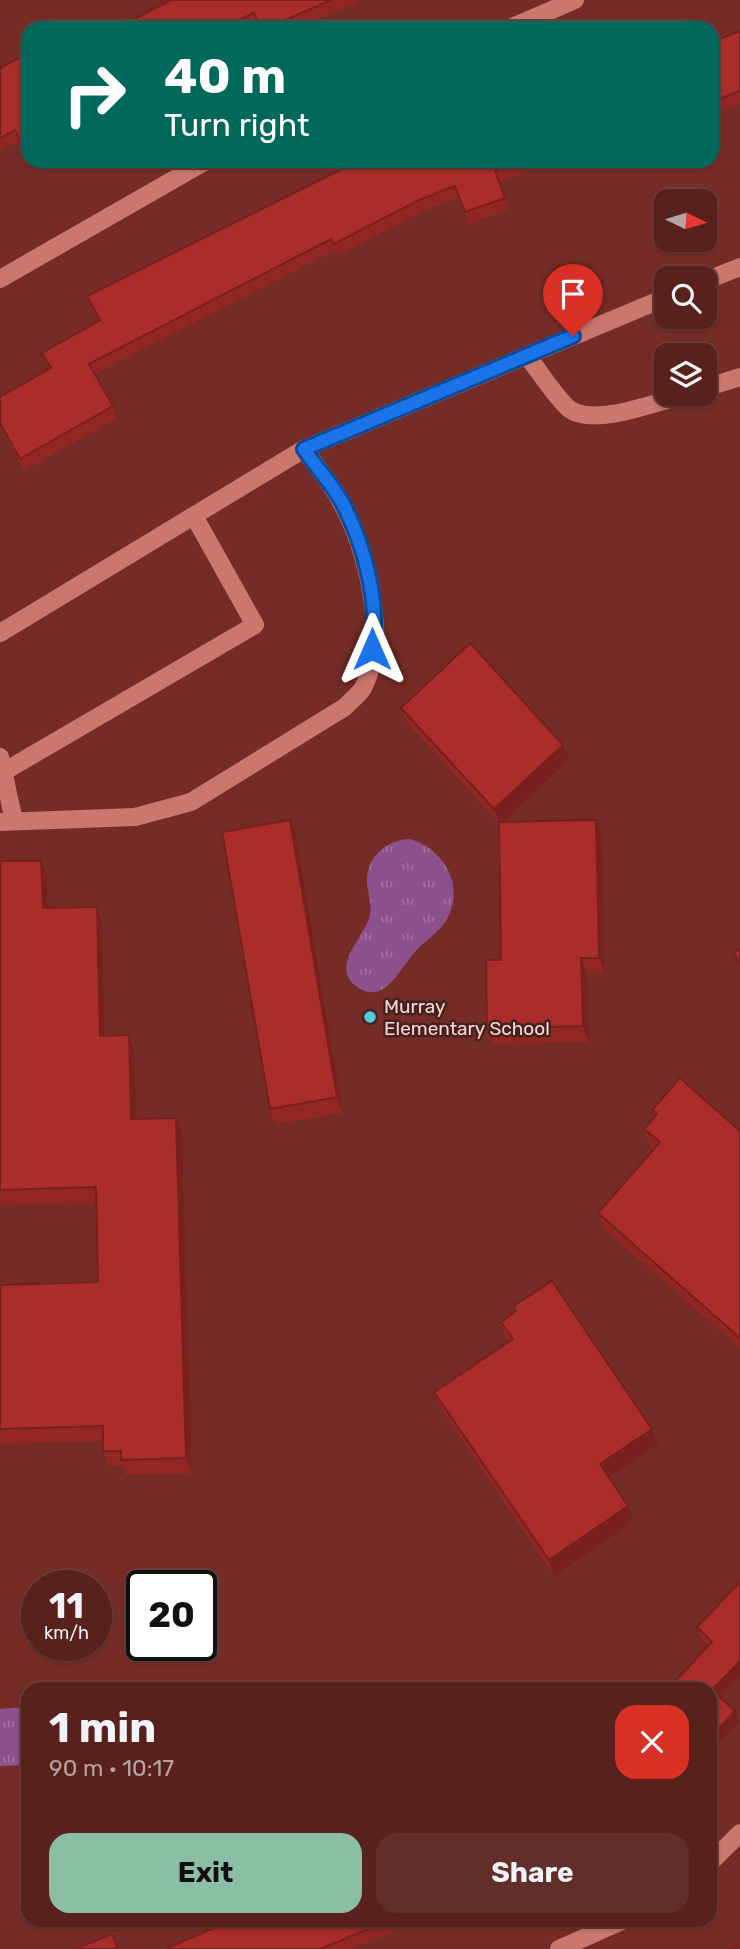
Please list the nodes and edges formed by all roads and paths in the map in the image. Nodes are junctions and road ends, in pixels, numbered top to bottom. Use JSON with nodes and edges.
{"nodes":[{"id":1,"x":575,"y":0,"type":"edge"},
{"id":2,"x":526,"y":21,"type":"edge"},
{"id":3,"x":194,"y":168,"type":"edge"},
{"id":4,"x":740,"y":267,"type":"edge"},
{"id":5,"x":717,"y":276,"type":"edge"},
{"id":6,"x":0,"y":279,"type":"edge"},
{"id":7,"x":654,"y":302,"type":"edge"},
{"id":8,"x":527,"y":356,"type":"junction"},
{"id":9,"x":740,"y":377,"type":"edge"},
{"id":10,"x":717,"y":384,"type":"edge"},
{"id":11,"x":654,"y":403,"type":"edge"},
{"id":12,"x":304,"y":449,"type":"junction"},
{"id":13,"x":194,"y":516,"type":"junction"},
{"id":14,"x":0,"y":633,"type":"edge"},
{"id":15,"x":2,"y":764,"type":"edge"},
{"id":16,"x":7,"y":822,"type":"edge"},
{"id":17,"x":740,"y":1833,"type":"edge"},
{"id":18,"x":717,"y":1856,"type":"edge"},
{"id":19,"x":608,"y":1927,"type":"edge"},
{"id":20,"x":559,"y":1949,"type":"edge"}],
"edges":[{"from":1,"to":2,"type":"street"},
{"from":3,"to":6,"type":"street"},
{"from":4,"to":5,"type":"street"},
{"from":7,"to":8,"type":"street"},
{"from":8,"to":11,"type":"street"},
{"from":8,"to":12,"type":"street"},
{"from":9,"to":10,"type":"street"},
{"from":12,"to":13,"type":"street"},
{"from":12,"to":16,"type":"street"},
{"from":13,"to":14,"type":"street"},
{"from":13,"to":15,"type":"street"},
{"from":15,"to":16,"type":"street"},
{"from":17,"to":18,"type":"street"},
{"from":19,"to":20,"type":"street"}]}
